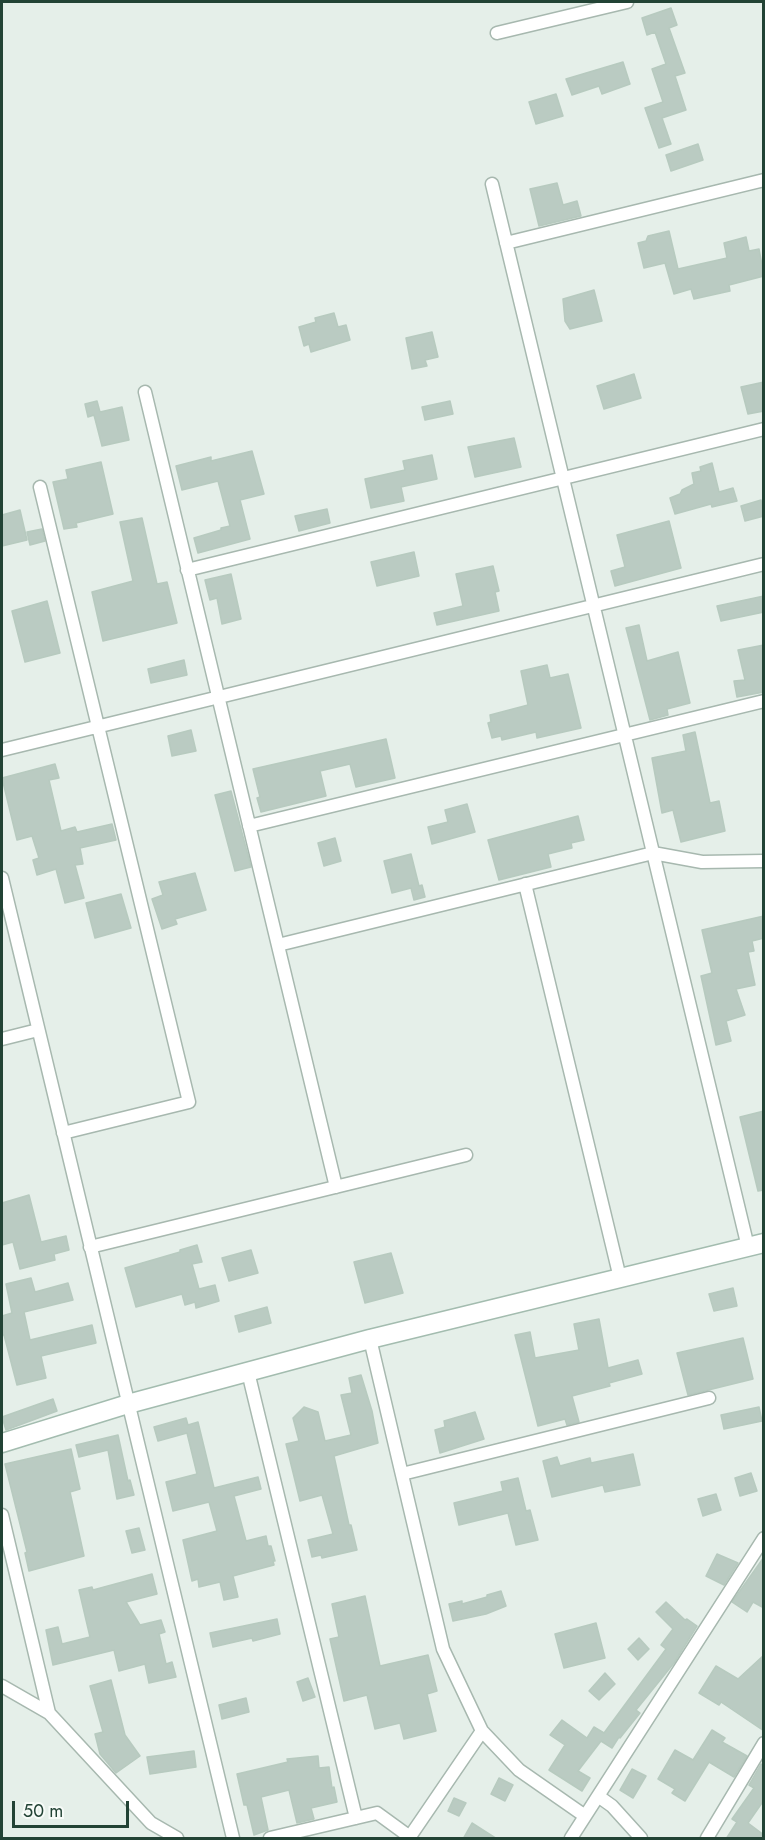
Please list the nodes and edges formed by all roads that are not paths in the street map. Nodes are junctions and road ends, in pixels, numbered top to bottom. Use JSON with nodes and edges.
{"nodes":[{"id":1,"x":627,"y":2,"type":"edge"},
{"id":2,"x":497,"y":33,"type":"dead end"},
{"id":3,"x":764,"y":180,"type":"edge"},
{"id":4,"x":492,"y":184,"type":"dead end"},
{"id":5,"x":506,"y":243,"type":"junction"},
{"id":6,"x":145,"y":392,"type":"dead end"},
{"id":7,"x":764,"y":429,"type":"edge"},
{"id":8,"x":563,"y":478,"type":"junction"},
{"id":9,"x":40,"y":487,"type":"dead end"},
{"id":10,"x":764,"y":564,"type":"edge"},
{"id":11,"x":187,"y":570,"type":"junction"},
{"id":12,"x":594,"y":606,"type":"junction"},
{"id":13,"x":218,"y":697,"type":"junction"},
{"id":14,"x":764,"y":701,"type":"edge"},
{"id":15,"x":98,"y":727,"type":"junction"},
{"id":16,"x":625,"y":735,"type":"junction"},
{"id":17,"x":2,"y":750,"type":"edge"},
{"id":18,"x":249,"y":826,"type":"junction"},
{"id":19,"x":653,"y":853,"type":"junction"},
{"id":20,"x":764,"y":861,"type":"edge"},
{"id":21,"x":2,"y":878,"type":"edge"},
{"id":22,"x":525,"y":884,"type":"junction"},
{"id":23,"x":278,"y":945,"type":"junction"},
{"id":24,"x":38,"y":1030,"type":"junction"},
{"id":25,"x":2,"y":1039,"type":"edge"},
{"id":26,"x":63,"y":1133,"type":"junction"},
{"id":27,"x":466,"y":1155,"type":"dead end"},
{"id":28,"x":336,"y":1187,"type":"junction"},
{"id":29,"x":756,"y":1245,"type":"edge"},
{"id":30,"x":90,"y":1247,"type":"junction"},
{"id":31,"x":620,"y":1278,"type":"junction"},
{"id":32,"x":370,"y":1340,"type":"junction"},
{"id":33,"x":248,"y":1372,"type":"junction"},
{"id":34,"x":709,"y":1398,"type":"dead end"},
{"id":35,"x":128,"y":1404,"type":"junction"},
{"id":36,"x":2,"y":1443,"type":"edge"},
{"id":37,"x":402,"y":1474,"type":"junction"},
{"id":38,"x":2,"y":1515,"type":"edge"},
{"id":39,"x":764,"y":1538,"type":"edge"},
{"id":40,"x":2,"y":1686,"type":"edge"},
{"id":41,"x":49,"y":1713,"type":"junction"},
{"id":42,"x":482,"y":1731,"type":"junction"},
{"id":43,"x":764,"y":1743,"type":"edge"},
{"id":44,"x":598,"y":1796,"type":"junction"},
{"id":45,"x":585,"y":1816,"type":"junction"},
{"id":46,"x":356,"y":1818,"type":"junction"},
{"id":47,"x":410,"y":1838,"type":"edge"},
{"id":48,"x":177,"y":1839,"type":"edge"},
{"id":49,"x":233,"y":1839,"type":"edge"},
{"id":50,"x":270,"y":1839,"type":"edge"},
{"id":51,"x":571,"y":1839,"type":"edge"},
{"id":52,"x":641,"y":1839,"type":"edge"},
{"id":53,"x":707,"y":1839,"type":"edge"}],
"edges":[{"from":1,"to":2,"type":"street"},
{"from":3,"to":5,"type":"street"},
{"from":4,"to":5,"type":"street"},
{"from":5,"to":8,"type":"street"},
{"from":6,"to":11,"type":"street"},
{"from":7,"to":8,"type":"street"},
{"from":8,"to":11,"type":"street"},
{"from":8,"to":12,"type":"street"},
{"from":9,"to":15,"type":"street"},
{"from":10,"to":12,"type":"street"},
{"from":11,"to":13,"type":"street"},
{"from":12,"to":13,"type":"street"},
{"from":12,"to":16,"type":"street"},
{"from":13,"to":15,"type":"street"},
{"from":13,"to":18,"type":"street"},
{"from":14,"to":16,"type":"street"},
{"from":15,"to":17,"type":"street"},
{"from":15,"to":26,"type":"street"},
{"from":16,"to":18,"type":"street"},
{"from":16,"to":19,"type":"street"},
{"from":18,"to":23,"type":"street"},
{"from":19,"to":20,"type":"street"},
{"from":19,"to":22,"type":"street"},
{"from":19,"to":29,"type":"street"},
{"from":21,"to":24,"type":"street"},
{"from":22,"to":23,"type":"street"},
{"from":22,"to":31,"type":"street"},
{"from":23,"to":28,"type":"street"},
{"from":24,"to":25,"type":"street"},
{"from":24,"to":26,"type":"street"},
{"from":26,"to":30,"type":"street"},
{"from":27,"to":28,"type":"street"},
{"from":28,"to":30,"type":"street"},
{"from":29,"to":31,"type":"main road"},
{"from":30,"to":35,"type":"street"},
{"from":31,"to":32,"type":"main road"},
{"from":32,"to":33,"type":"main road"},
{"from":32,"to":37,"type":"street"},
{"from":33,"to":35,"type":"main road"},
{"from":33,"to":46,"type":"street"},
{"from":34,"to":37,"type":"street"},
{"from":35,"to":36,"type":"main road"},
{"from":35,"to":49,"type":"street"},
{"from":37,"to":42,"type":"street"},
{"from":38,"to":41,"type":"street"},
{"from":39,"to":44,"type":"street"},
{"from":40,"to":41,"type":"street"},
{"from":41,"to":48,"type":"street"},
{"from":42,"to":45,"type":"street"},
{"from":42,"to":47,"type":"street"},
{"from":43,"to":53,"type":"street"},
{"from":44,"to":45,"type":"street"},
{"from":44,"to":52,"type":"street"},
{"from":45,"to":51,"type":"street"},
{"from":46,"to":47,"type":"street"},
{"from":46,"to":50,"type":"street"}]}
